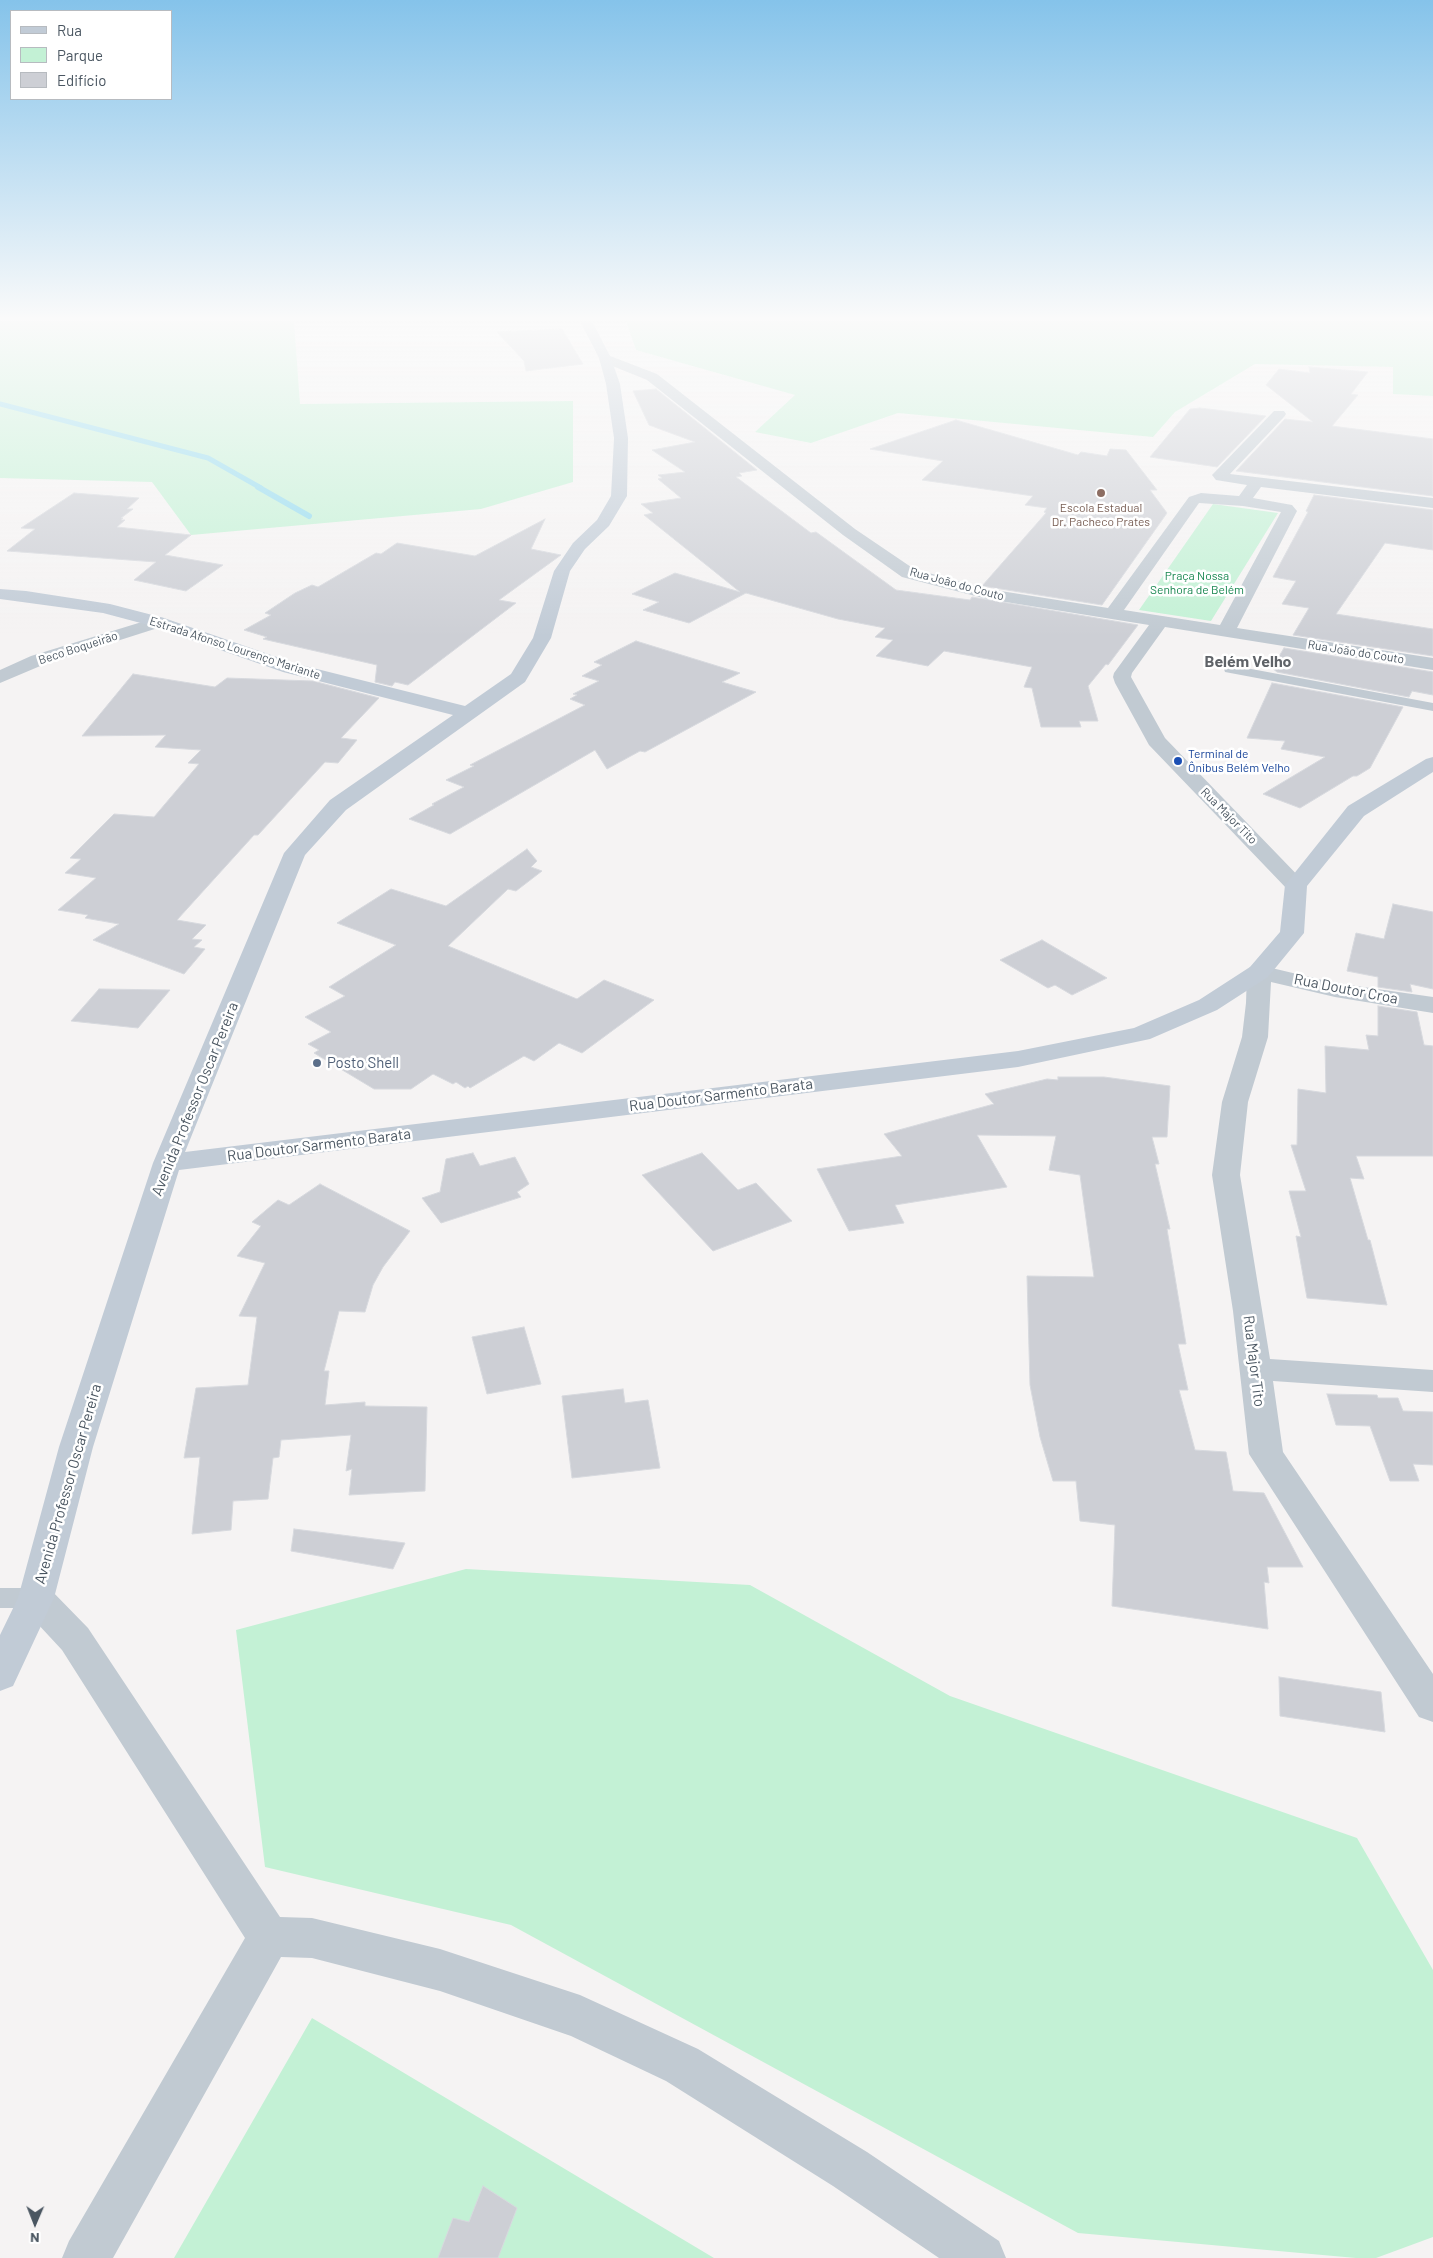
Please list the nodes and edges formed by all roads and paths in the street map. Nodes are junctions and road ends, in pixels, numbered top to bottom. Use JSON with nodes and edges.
{"nodes":[{"id":1,"x":619,"y":426,"type":"edge"},
{"id":2,"x":715,"y":426,"type":"edge"},
{"id":3,"x":1268,"y":426,"type":"edge"},
{"id":4,"x":1257,"y":482,"type":"junction"},
{"id":5,"x":1243,"y":501,"type":"junction"},
{"id":6,"x":1433,"y":504,"type":"edge"},
{"id":7,"x":0,"y":594,"type":"edge"},
{"id":8,"x":1113,"y":613,"type":"junction"},
{"id":9,"x":1161,"y":621,"type":"junction"},
{"id":10,"x":158,"y":622,"type":"junction"},
{"id":11,"x":1226,"y":631,"type":"junction"},
{"id":12,"x":1433,"y":664,"type":"edge"},
{"id":13,"x":1230,"y":669,"type":"dead end"},
{"id":14,"x":0,"y":677,"type":"edge"},
{"id":15,"x":1433,"y":707,"type":"edge"},
{"id":16,"x":468,"y":713,"type":"junction"},
{"id":17,"x":1433,"y":762,"type":"edge"},
{"id":18,"x":1296,"y":885,"type":"junction"},
{"id":19,"x":1259,"y":972,"type":"junction"},
{"id":20,"x":1433,"y":1004,"type":"edge"},
{"id":21,"x":167,"y":1163,"type":"junction"},
{"id":22,"x":1255,"y":1369,"type":"junction"},
{"id":23,"x":1433,"y":1381,"type":"edge"},
{"id":24,"x":0,"y":1598,"type":"edge"},
{"id":25,"x":36,"y":1598,"type":"junction"},
{"id":26,"x":0,"y":1675,"type":"edge"},
{"id":27,"x":1433,"y":1706,"type":"edge"},
{"id":28,"x":269,"y":1937,"type":"junction"},
{"id":29,"x":86,"y":2258,"type":"edge"},
{"id":30,"x":982,"y":2258,"type":"edge"}],
"edges":[{"from":1,"to":16,"type":"main road","name":"Avenida Professor Oscar Pereira"},
{"from":2,"to":8,"type":"street","name":"Rua João do Couto"},
{"from":3,"to":4,"type":"street"},
{"from":4,"to":5,"type":"street"},
{"from":4,"to":6,"type":"street"},
{"from":5,"to":8,"type":"street"},
{"from":5,"to":11,"type":"street"},
{"from":7,"to":10,"type":"main road","name":"Estrada Afonso Lourenço Mariante"},
{"from":8,"to":9,"type":"street","name":"Rua João do Couto"},
{"from":9,"to":11,"type":"street","name":"Rua João do Couto"},
{"from":9,"to":18,"type":"street","name":"Rua Major Tito"},
{"from":10,"to":14,"type":"street","name":"Beco Boqueirão"},
{"from":10,"to":16,"type":"main road","name":"Estrada Afonso Lourenço Mariante"},
{"from":11,"to":12,"type":"street","name":"Rua João do Couto"},
{"from":13,"to":15,"type":"lane"},
{"from":16,"to":21,"type":"main road","name":"Avenida Professor Oscar Pereira"},
{"from":17,"to":18,"type":"main road"},
{"from":18,"to":19,"type":"main road","name":"Rua Doutor Sarmento Barata"},
{"from":19,"to":20,"type":"street","name":"Rua Doutor Croa"},
{"from":19,"to":21,"type":"main road","name":"Rua Doutor Sarmento Barata"},
{"from":19,"to":22,"type":"street","name":"Rua Major Tito"},
{"from":21,"to":25,"type":"main road","name":"Avenida Professor Oscar Pereira"},
{"from":22,"to":23,"type":"street"},
{"from":22,"to":27,"type":"street","name":"Rua Major Tito"},
{"from":24,"to":25,"type":"lane"},
{"from":25,"to":26,"type":"main road","name":"Avenida Professor Oscar Pereira"},
{"from":25,"to":28,"type":"street"},
{"from":28,"to":29,"type":"street"},
{"from":28,"to":30,"type":"street"}]}
